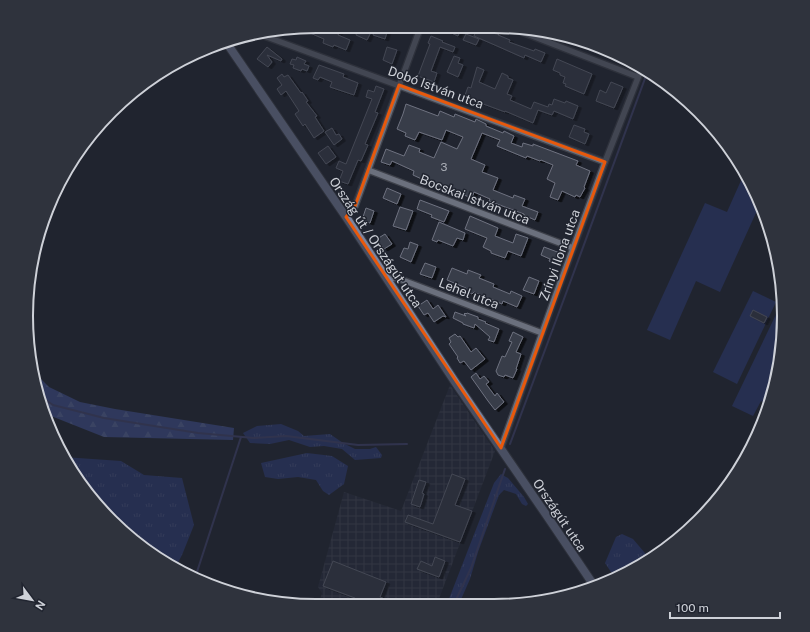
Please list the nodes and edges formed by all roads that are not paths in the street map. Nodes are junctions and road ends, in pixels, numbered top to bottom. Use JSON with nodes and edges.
{"nodes":[{"id":1,"x":418,"y":33,"type":"edge"},
{"id":2,"x":530,"y":35,"type":"edge"},
{"id":3,"x":267,"y":37,"type":"edge"},
{"id":4,"x":229,"y":47,"type":"edge"},
{"id":5,"x":639,"y":73,"type":"edge"},
{"id":6,"x":638,"y":76,"type":"junction"},
{"id":7,"x":399,"y":85,"type":"junction"},
{"id":8,"x":605,"y":162,"type":"junction"},
{"id":9,"x":368,"y":170,"type":"junction"},
{"id":10,"x":346,"y":217,"type":"junction"},
{"id":11,"x":573,"y":248,"type":"junction"},
{"id":12,"x":388,"y":280,"type":"junction"},
{"id":13,"x":542,"y":333,"type":"junction"},
{"id":14,"x":503,"y":452,"type":"junction"},
{"id":15,"x":590,"y":582,"type":"edge"}],
"edges":[{"from":1,"to":7,"type":"street"},
{"from":2,"to":6,"type":"street"},
{"from":3,"to":7,"type":"street","name":"Dobó István utca"},
{"from":4,"to":10,"type":"main road","name":"Ország út / Országút utca"},
{"from":5,"to":6,"type":"street","name":"Zrínyi Ilona utca"},
{"from":6,"to":8,"type":"street","name":"Zrínyi Ilona utca"},
{"from":7,"to":8,"type":"street","name":"Dobó István utca"},
{"from":7,"to":9,"type":"street"},
{"from":8,"to":11,"type":"street","name":"Zrínyi Ilona utca"},
{"from":9,"to":10,"type":"street"},
{"from":9,"to":11,"type":"street","name":"Bocskai István utca"},
{"from":10,"to":12,"type":"main road","name":"Ország út / Országút utca"},
{"from":11,"to":13,"type":"street","name":"Zrínyi Ilona utca"},
{"from":12,"to":13,"type":"street","name":"Lehel utca"},
{"from":12,"to":14,"type":"main road","name":"Ország út / Országút utca"},
{"from":13,"to":14,"type":"street","name":"Zrínyi Ilona utca"},
{"from":14,"to":15,"type":"main road","name":"Országút utca"}]}
